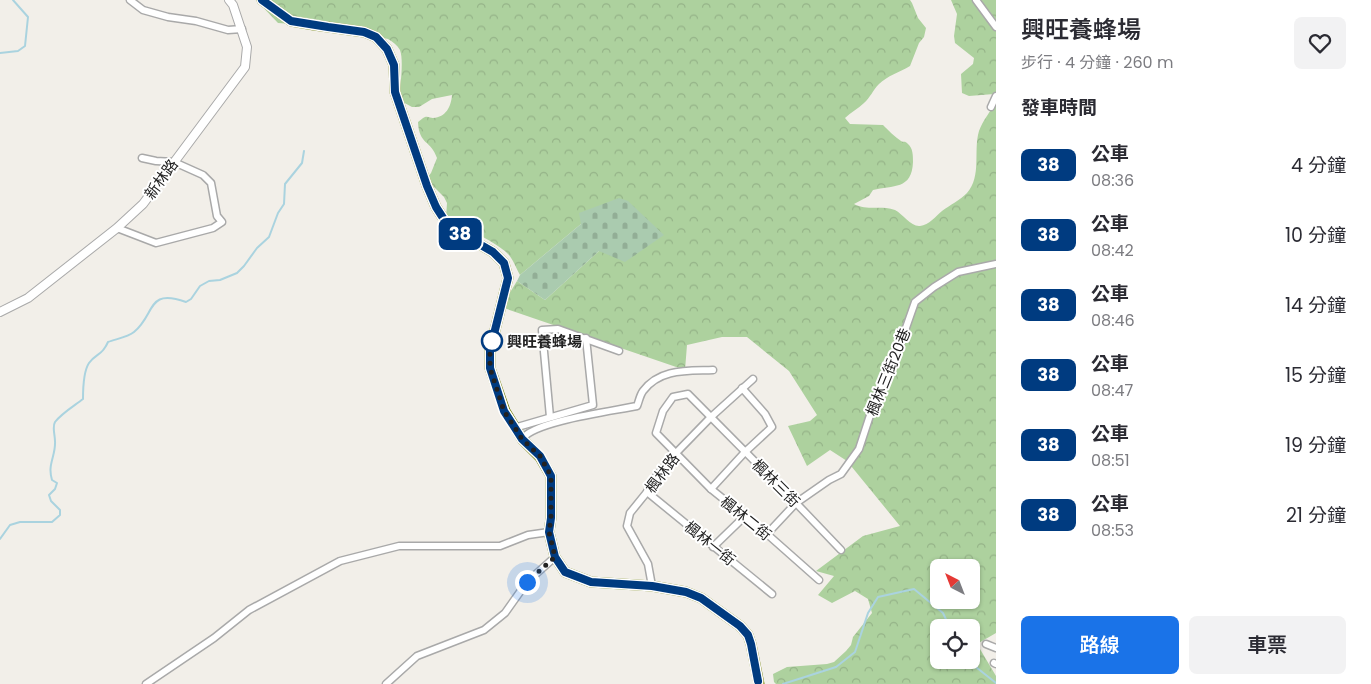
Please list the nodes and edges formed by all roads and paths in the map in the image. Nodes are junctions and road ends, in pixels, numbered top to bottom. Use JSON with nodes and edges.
{"nodes":[{"id":1,"x":130,"y":0,"type":"edge"},
{"id":2,"x":229,"y":0,"type":"edge"},
{"id":3,"x":262,"y":0,"type":"edge"},
{"id":4,"x":976,"y":0,"type":"edge"},
{"id":5,"x":996,"y":27,"type":"edge"},
{"id":6,"x":242,"y":29,"type":"junction"},
{"id":7,"x":996,"y":96,"type":"edge"},
{"id":8,"x":991,"y":107,"type":"dead end"},
{"id":9,"x":142,"y":158,"type":"dead end"},
{"id":10,"x":174,"y":162,"type":"junction"},
{"id":11,"x":117,"y":228,"type":"junction"},
{"id":12,"x":996,"y":264,"type":"edge"},
{"id":13,"x":0,"y":312,"type":"edge"},
{"id":14,"x":586,"y":338,"type":"junction"},
{"id":15,"x":620,"y":350,"type":"dead end"},
{"id":16,"x":714,"y":370,"type":"dead end"},
{"id":17,"x":753,"y":379,"type":"dead end"},
{"id":18,"x":742,"y":388,"type":"junction"},
{"id":19,"x":550,"y":417,"type":"junction"},
{"id":20,"x":711,"y":417,"type":"junction"},
{"id":21,"x":514,"y":428,"type":"junction"},
{"id":22,"x":522,"y":439,"type":"junction"},
{"id":23,"x":746,"y":452,"type":"junction"},
{"id":24,"x":676,"y":454,"type":"junction"},
{"id":25,"x":711,"y":489,"type":"junction"},
{"id":26,"x":647,"y":492,"type":"junction"},
{"id":27,"x":796,"y":503,"type":"junction"},
{"id":28,"x":745,"y":516,"type":"junction"},
{"id":29,"x":549,"y":532,"type":"junction"},
{"id":30,"x":767,"y":534,"type":"junction"},
{"id":31,"x":713,"y":546,"type":"junction"},
{"id":32,"x":840,"y":550,"type":"dead end"},
{"id":33,"x":555,"y":557,"type":"junction"},
{"id":34,"x":819,"y":580,"type":"dead end"},
{"id":35,"x":652,"y":586,"type":"junction"},
{"id":36,"x":772,"y":594,"type":"dead end"},
{"id":37,"x":986,"y":644,"type":"dead end"},
{"id":38,"x":996,"y":648,"type":"edge"},
{"id":39,"x":759,"y":682,"type":"edge"},
{"id":40,"x":146,"y":684,"type":"edge"},
{"id":41,"x":386,"y":684,"type":"edge"}],
"edges":[{"from":1,"to":6,"type":"street"},
{"from":2,"to":6,"type":"street","name":"新林路"},
{"from":3,"to":21,"type":"main road"},
{"from":4,"to":5,"type":"street"},
{"from":6,"to":10,"type":"street","name":"新林路"},
{"from":7,"to":8,"type":"street"},
{"from":9,"to":10,"type":"street"},
{"from":10,"to":11,"type":"street","name":"新林路"},
{"from":10,"to":11,"type":"street"},
{"from":11,"to":13,"type":"street","name":"新林路"},
{"from":12,"to":27,"type":"street","name":"楓林三街20巷"},
{"from":14,"to":15,"type":"street"},
{"from":14,"to":19,"type":"street"},
{"from":14,"to":19,"type":"street"},
{"from":16,"to":22,"type":"street"},
{"from":17,"to":18,"type":"street","name":"楓林路"},
{"from":18,"to":20,"type":"street","name":"楓林路"},
{"from":18,"to":23,"type":"street"},
{"from":19,"to":21,"type":"street"},
{"from":20,"to":23,"type":"street","name":"楓林三街"},
{"from":20,"to":24,"type":"street","name":"楓林路"},
{"from":20,"to":24,"type":"street","name":"楓林三街"},
{"from":21,"to":22,"type":"main road"},
{"from":22,"to":29,"type":"main road"},
{"from":23,"to":25,"type":"street"},
{"from":23,"to":27,"type":"street","name":"楓林三街"},
{"from":24,"to":25,"type":"street","name":"楓林二街"},
{"from":24,"to":26,"type":"street","name":"楓林路"},
{"from":25,"to":28,"type":"street","name":"楓林二街"},
{"from":26,"to":31,"type":"street","name":"楓林一街"},
{"from":26,"to":35,"type":"street","name":"楓林路"},
{"from":27,"to":30,"type":"street","name":"楓林三街20巷"},
{"from":27,"to":32,"type":"street","name":"楓林三街"},
{"from":28,"to":30,"type":"street","name":"楓林二街"},
{"from":28,"to":31,"type":"street"},
{"from":29,"to":33,"type":"main road"},
{"from":29,"to":40,"type":"street"},
{"from":30,"to":34,"type":"street","name":"楓林二街"},
{"from":31,"to":36,"type":"street","name":"楓林一街"},
{"from":33,"to":35,"type":"main road"},
{"from":33,"to":41,"type":"street"},
{"from":35,"to":39,"type":"main road"},
{"from":37,"to":38,"type":"street"}]}
